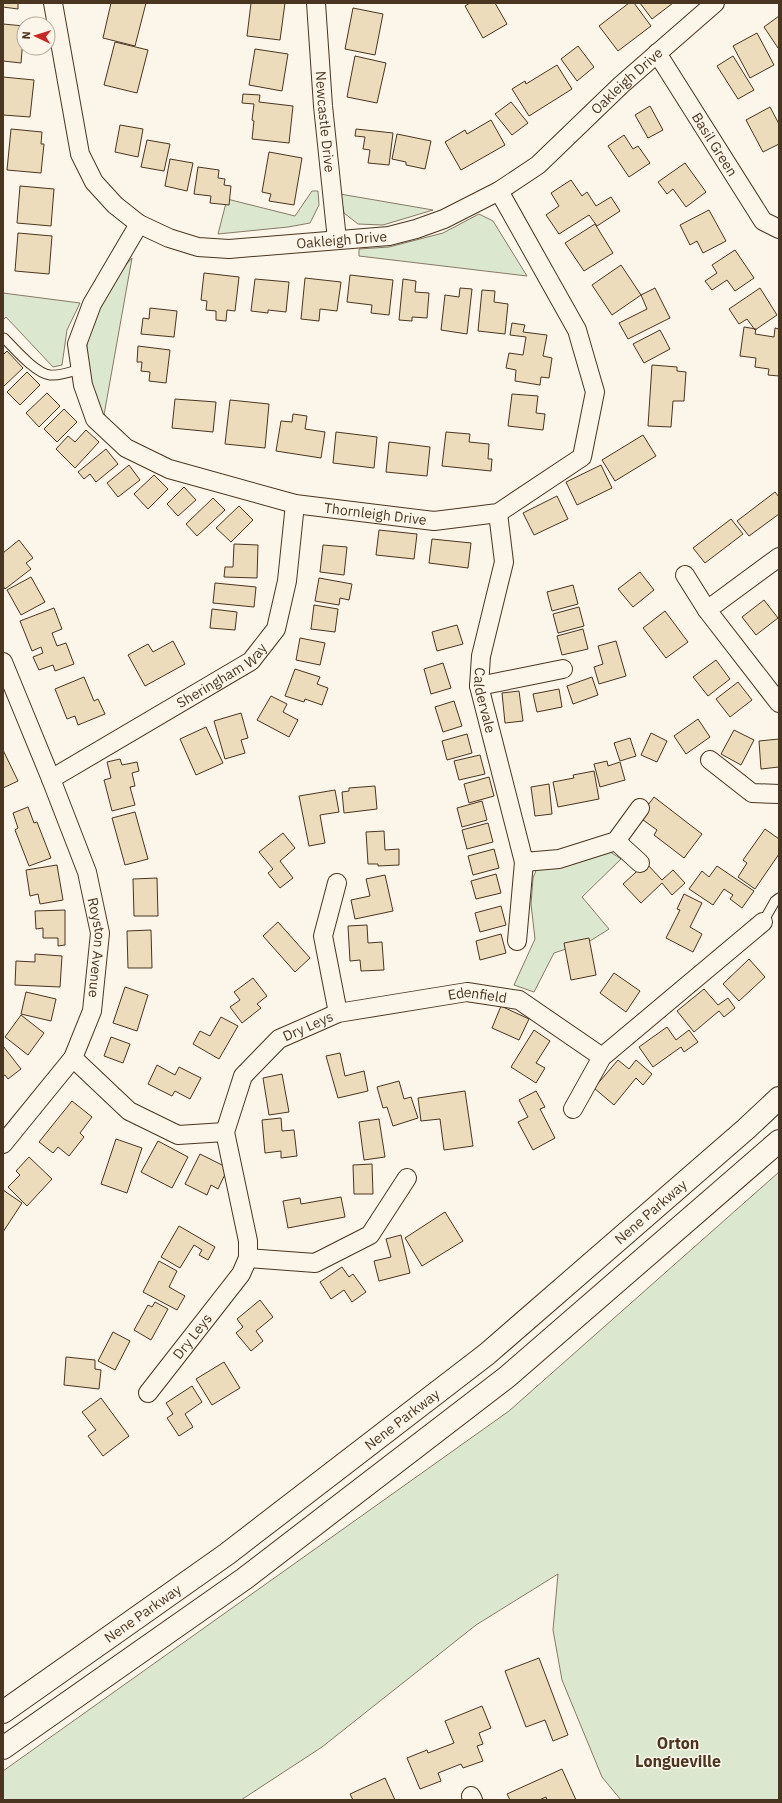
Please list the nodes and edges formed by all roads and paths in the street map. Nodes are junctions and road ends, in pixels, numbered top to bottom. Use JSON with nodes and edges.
{"nodes":[{"id":1,"x":53,"y":3,"type":"edge"},
{"id":2,"x":316,"y":3,"type":"edge"},
{"id":3,"x":715,"y":3,"type":"edge"},
{"id":4,"x":657,"y":54,"type":"junction"},
{"id":5,"x":500,"y":191,"type":"junction"},
{"id":6,"x":139,"y":224,"type":"junction"},
{"id":7,"x":779,"y":229,"type":"edge"},
{"id":8,"x":337,"y":240,"type":"junction"},
{"id":9,"x":4,"y":338,"type":"edge"},
{"id":10,"x":80,"y":369,"type":"junction"},
{"id":11,"x":295,"y":504,"type":"junction"},
{"id":12,"x":498,"y":514,"type":"junction"},
{"id":13,"x":779,"y":557,"type":"edge"},
{"id":14,"x":685,"y":575,"type":"dead end"},
{"id":15,"x":707,"y":610,"type":"junction"},
{"id":16,"x":3,"y":662,"type":"edge"},
{"id":17,"x":563,"y":669,"type":"dead end"},
{"id":18,"x":479,"y":686,"type":"junction"},
{"id":19,"x":779,"y":703,"type":"edge"},
{"id":20,"x":710,"y":760,"type":"dead end"},
{"id":21,"x":51,"y":779,"type":"junction"},
{"id":22,"x":779,"y":794,"type":"edge"},
{"id":23,"x":640,"y":808,"type":"dead end"},
{"id":24,"x":616,"y":841,"type":"junction"},
{"id":25,"x":524,"y":862,"type":"junction"},
{"id":26,"x":640,"y":863,"type":"dead end"},
{"id":27,"x":337,"y":883,"type":"dead end"},
{"id":28,"x":779,"y":898,"type":"edge"},
{"id":29,"x":763,"y":922,"type":"joint"},
{"id":30,"x":517,"y":941,"type":"dead end"},
{"id":31,"x":338,"y":1013,"type":"junction"},
{"id":32,"x":602,"y":1057,"type":"junction"},
{"id":33,"x":73,"y":1058,"type":"junction"},
{"id":34,"x":779,"y":1098,"type":"edge"},
{"id":35,"x":573,"y":1109,"type":"dead end"},
{"id":36,"x":225,"y":1132,"type":"junction"},
{"id":37,"x":779,"y":1141,"type":"edge"},
{"id":38,"x":3,"y":1144,"type":"edge"},
{"id":39,"x":407,"y":1178,"type":"dead end"},
{"id":40,"x":248,"y":1258,"type":"junction"},
{"id":41,"x":148,"y":1393,"type":"dead end"},
{"id":42,"x":3,"y":1712,"type":"edge"},
{"id":43,"x":3,"y":1748,"type":"edge"}],
"edges":[{"from":1,"to":6,"type":"street","name":"Oakleigh Drive"},
{"from":2,"to":8,"type":"street","name":"Newcastle Drive"},
{"from":3,"to":4,"type":"street","name":"Oakleigh Drive"},
{"from":4,"to":5,"type":"street","name":"Oakleigh Drive"},
{"from":4,"to":7,"type":"street","name":"Basil Green"},
{"from":5,"to":8,"type":"street","name":"Oakleigh Drive"},
{"from":5,"to":12,"type":"street","name":"Thornleigh Drive"},
{"from":6,"to":8,"type":"street","name":"Oakleigh Drive"},
{"from":6,"to":10,"type":"street","name":"Thornleigh Drive"},
{"from":9,"to":10,"type":"lane"},
{"from":10,"to":11,"type":"street","name":"Thornleigh Drive"},
{"from":11,"to":12,"type":"street","name":"Thornleigh Drive"},
{"from":11,"to":21,"type":"street","name":"Sheringham Way"},
{"from":12,"to":18,"type":"street","name":"Caldervale"},
{"from":13,"to":15,"type":"street"},
{"from":14,"to":15,"type":"street"},
{"from":15,"to":19,"type":"street"},
{"from":16,"to":21,"type":"street","name":"Royston Avenue"},
{"from":17,"to":18,"type":"street"},
{"from":18,"to":25,"type":"street","name":"Caldervale"},
{"from":20,"to":22,"type":"street"},
{"from":21,"to":33,"type":"street","name":"Royston Avenue"},
{"from":23,"to":24,"type":"street"},
{"from":24,"to":25,"type":"street"},
{"from":24,"to":26,"type":"street"},
{"from":25,"to":30,"type":"street","name":"Caldervale"},
{"from":27,"to":31,"type":"street","name":"Dry Leys"},
{"from":28,"to":29,"type":"lane"},
{"from":29,"to":32,"type":"street"},
{"from":31,"to":32,"type":"street","name":"Edenfield"},
{"from":31,"to":36,"type":"street","name":"Dry Leys"},
{"from":32,"to":35,"type":"street"},
{"from":33,"to":36,"type":"street"},
{"from":33,"to":38,"type":"street","name":"Royston Avenue"},
{"from":34,"to":42,"type":"highway","name":"Nene Parkway"},
{"from":36,"to":40,"type":"street","name":"Dry Leys"},
{"from":37,"to":43,"type":"highway"},
{"from":39,"to":40,"type":"street"},
{"from":40,"to":41,"type":"street","name":"Dry Leys"}]}
